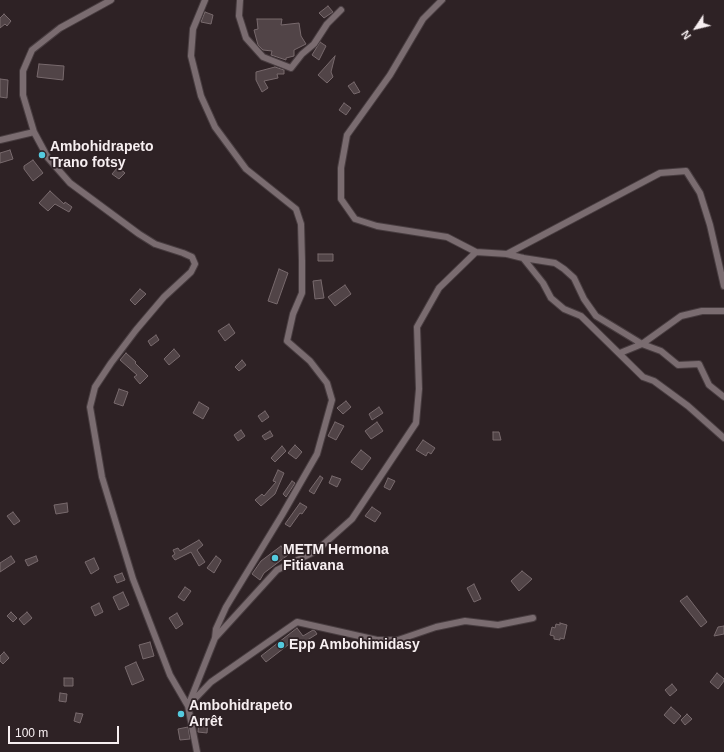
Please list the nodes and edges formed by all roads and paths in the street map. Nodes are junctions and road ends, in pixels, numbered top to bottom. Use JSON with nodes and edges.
{"nodes":[{"id":1,"x":111,"y":0,"type":"edge"},
{"id":2,"x":205,"y":0,"type":"edge"},
{"id":3,"x":240,"y":0,"type":"edge"},
{"id":4,"x":442,"y":0,"type":"edge"},
{"id":5,"x":341,"y":10,"type":"dead end"},
{"id":6,"x":34,"y":132,"type":"junction"},
{"id":7,"x":0,"y":140,"type":"edge"},
{"id":8,"x":476,"y":252,"type":"junction"},
{"id":9,"x":508,"y":254,"type":"junction"},
{"id":10,"x":523,"y":258,"type":"junction"},
{"id":11,"x":724,"y":286,"type":"edge"},
{"id":12,"x":724,"y":311,"type":"edge"},
{"id":13,"x":642,"y":344,"type":"junction"},
{"id":14,"x":620,"y":353,"type":"junction"},
{"id":15,"x":724,"y":397,"type":"edge"},
{"id":16,"x":724,"y":438,"type":"edge"},
{"id":17,"x":533,"y":618,"type":"dead end"},
{"id":18,"x":214,"y":638,"type":"junction"},
{"id":19,"x":188,"y":706,"type":"junction"},
{"id":20,"x":197,"y":752,"type":"edge"}],
"edges":[{"from":1,"to":6,"type":"street"},
{"from":2,"to":18,"type":"street"},
{"from":3,"to":5,"type":"street"},
{"from":4,"to":8,"type":"street"},
{"from":6,"to":7,"type":"street"},
{"from":6,"to":19,"type":"street"},
{"from":8,"to":9,"type":"street"},
{"from":8,"to":18,"type":"street"},
{"from":9,"to":10,"type":"street"},
{"from":9,"to":11,"type":"street"},
{"from":10,"to":13,"type":"street"},
{"from":10,"to":14,"type":"street"},
{"from":12,"to":13,"type":"street"},
{"from":13,"to":14,"type":"street"},
{"from":13,"to":15,"type":"street"},
{"from":14,"to":16,"type":"street"},
{"from":17,"to":19,"type":"street"},
{"from":18,"to":19,"type":"street"},
{"from":19,"to":20,"type":"street"}]}
